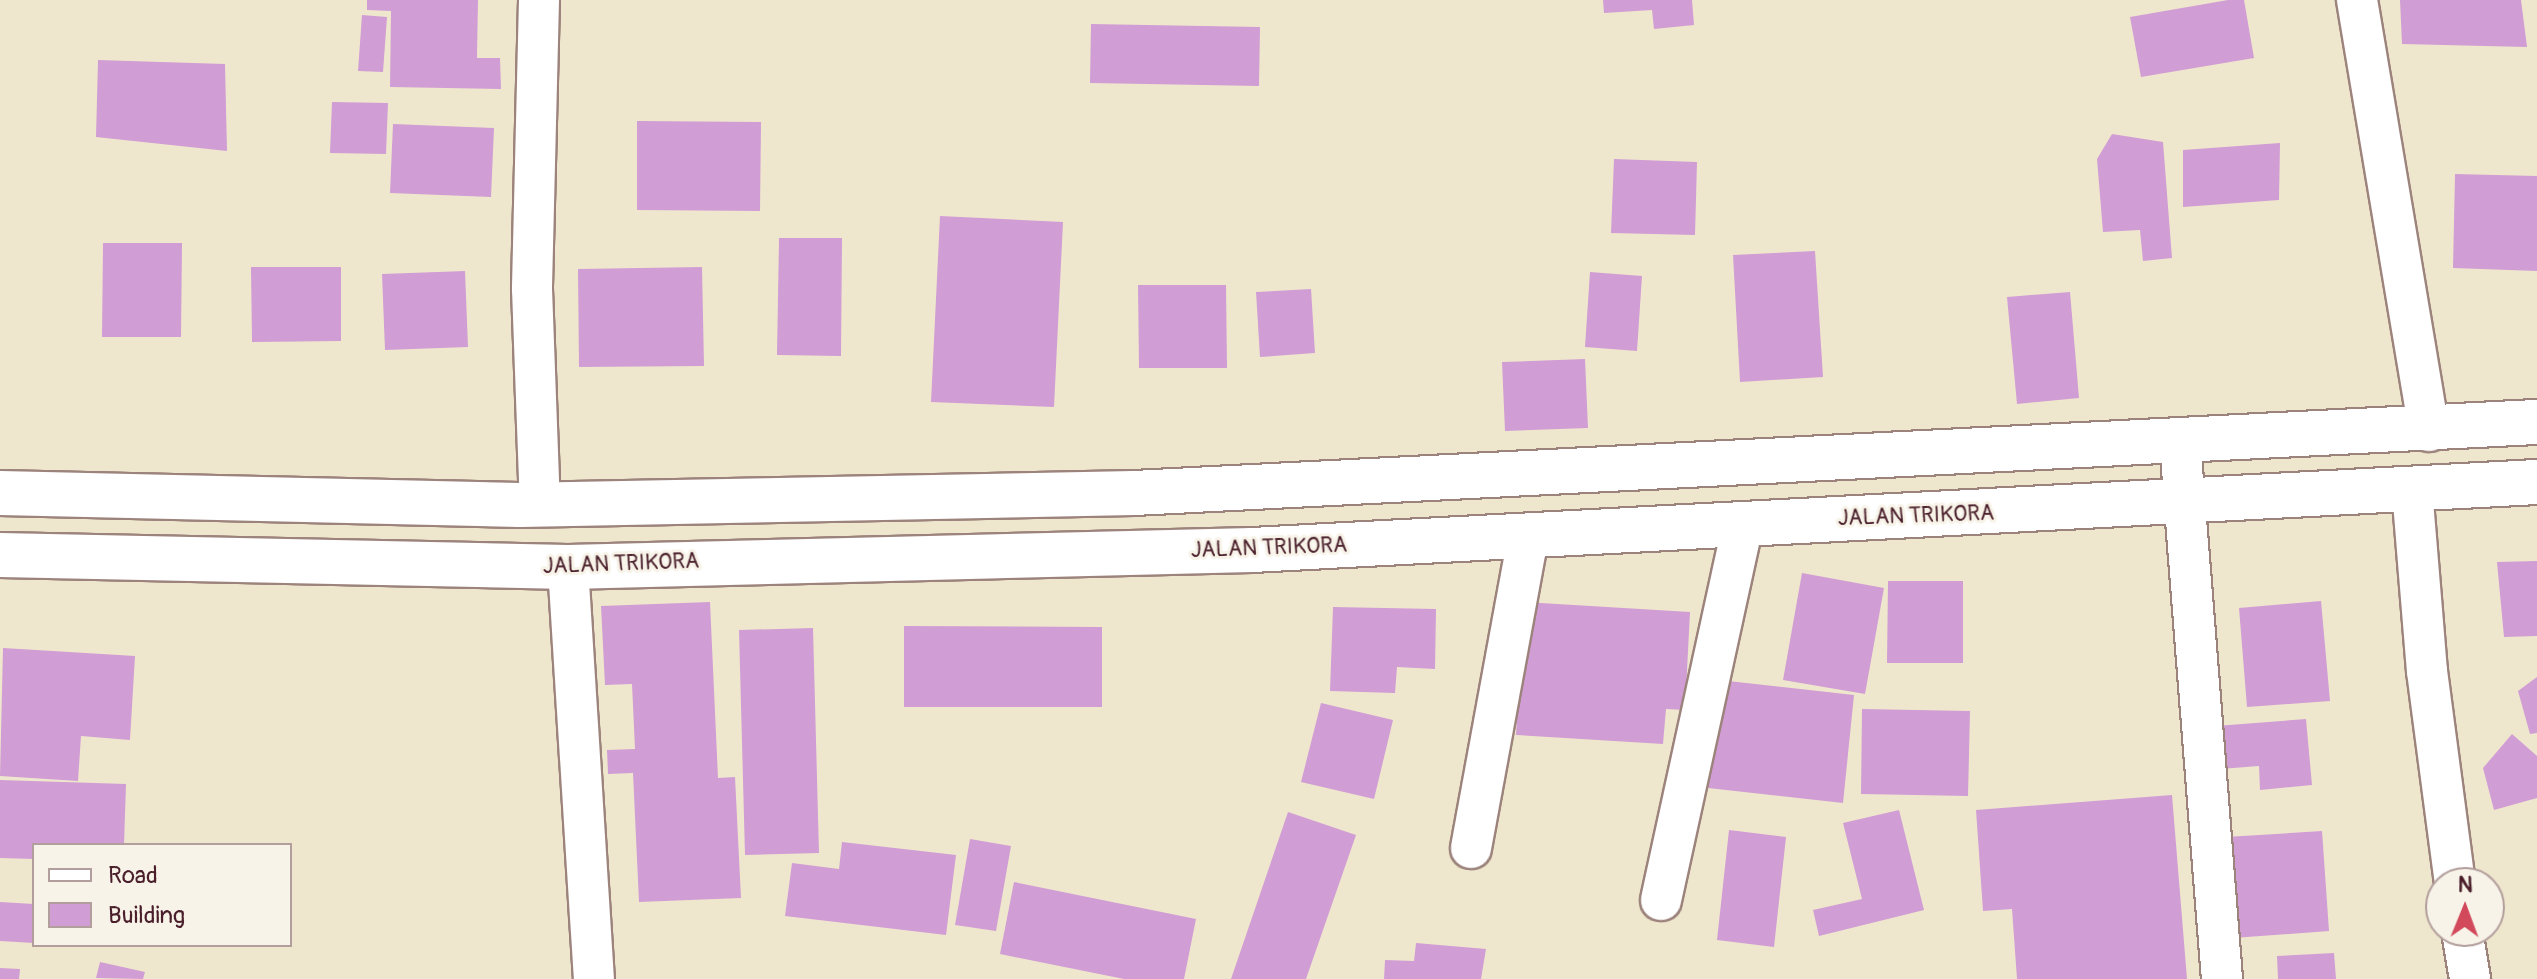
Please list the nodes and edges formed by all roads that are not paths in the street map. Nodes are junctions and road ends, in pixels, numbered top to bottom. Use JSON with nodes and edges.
{"nodes":[{"id":1,"x":539,"y":0,"type":"edge"},
{"id":2,"x":2357,"y":0,"type":"edge"},
{"id":3,"x":2537,"y":422,"type":"edge"},
{"id":4,"x":2429,"y":431,"type":"junction"},
{"id":5,"x":2180,"y":443,"type":"junction"},
{"id":6,"x":2537,"y":482,"type":"edge"},
{"id":7,"x":2412,"y":489,"type":"junction"},
{"id":8,"x":0,"y":493,"type":"edge"},
{"id":9,"x":540,"y":504,"type":"junction"},
{"id":10,"x":2183,"y":504,"type":"junction"},
{"id":11,"x":1743,"y":523,"type":"junction"},
{"id":12,"x":1528,"y":538,"type":"junction"},
{"id":13,"x":0,"y":555,"type":"edge"},
{"id":14,"x":568,"y":567,"type":"junction"},
{"id":15,"x":1471,"y":848,"type":"dead end"},
{"id":16,"x":2453,"y":867,"type":"edge"},
{"id":17,"x":1661,"y":900,"type":"dead end"},
{"id":18,"x":2465,"y":947,"type":"edge"},
{"id":19,"x":594,"y":979,"type":"edge"},
{"id":20,"x":2222,"y":979,"type":"edge"},
{"id":21,"x":2470,"y":979,"type":"edge"}],
"edges":[{"from":1,"to":9,"type":"street"},
{"from":2,"to":4,"type":"street"},
{"from":3,"to":4,"type":"main road"},
{"from":4,"to":5,"type":"main road"},
{"from":5,"to":9,"type":"main road"},
{"from":5,"to":10,"type":"street"},
{"from":6,"to":7,"type":"main road","name":"JALAN TRIKORA"},
{"from":7,"to":10,"type":"main road","name":"JALAN TRIKORA"},
{"from":7,"to":16,"type":"street"},
{"from":8,"to":9,"type":"main road"},
{"from":10,"to":11,"type":"main road","name":"JALAN TRIKORA"},
{"from":10,"to":20,"type":"street"},
{"from":11,"to":12,"type":"main road","name":"JALAN TRIKORA"},
{"from":11,"to":17,"type":"street"},
{"from":12,"to":14,"type":"main road","name":"JALAN TRIKORA"},
{"from":12,"to":15,"type":"street"},
{"from":13,"to":14,"type":"main road","name":"JALAN TRIKORA"},
{"from":14,"to":19,"type":"street"},
{"from":18,"to":21,"type":"street"}]}
